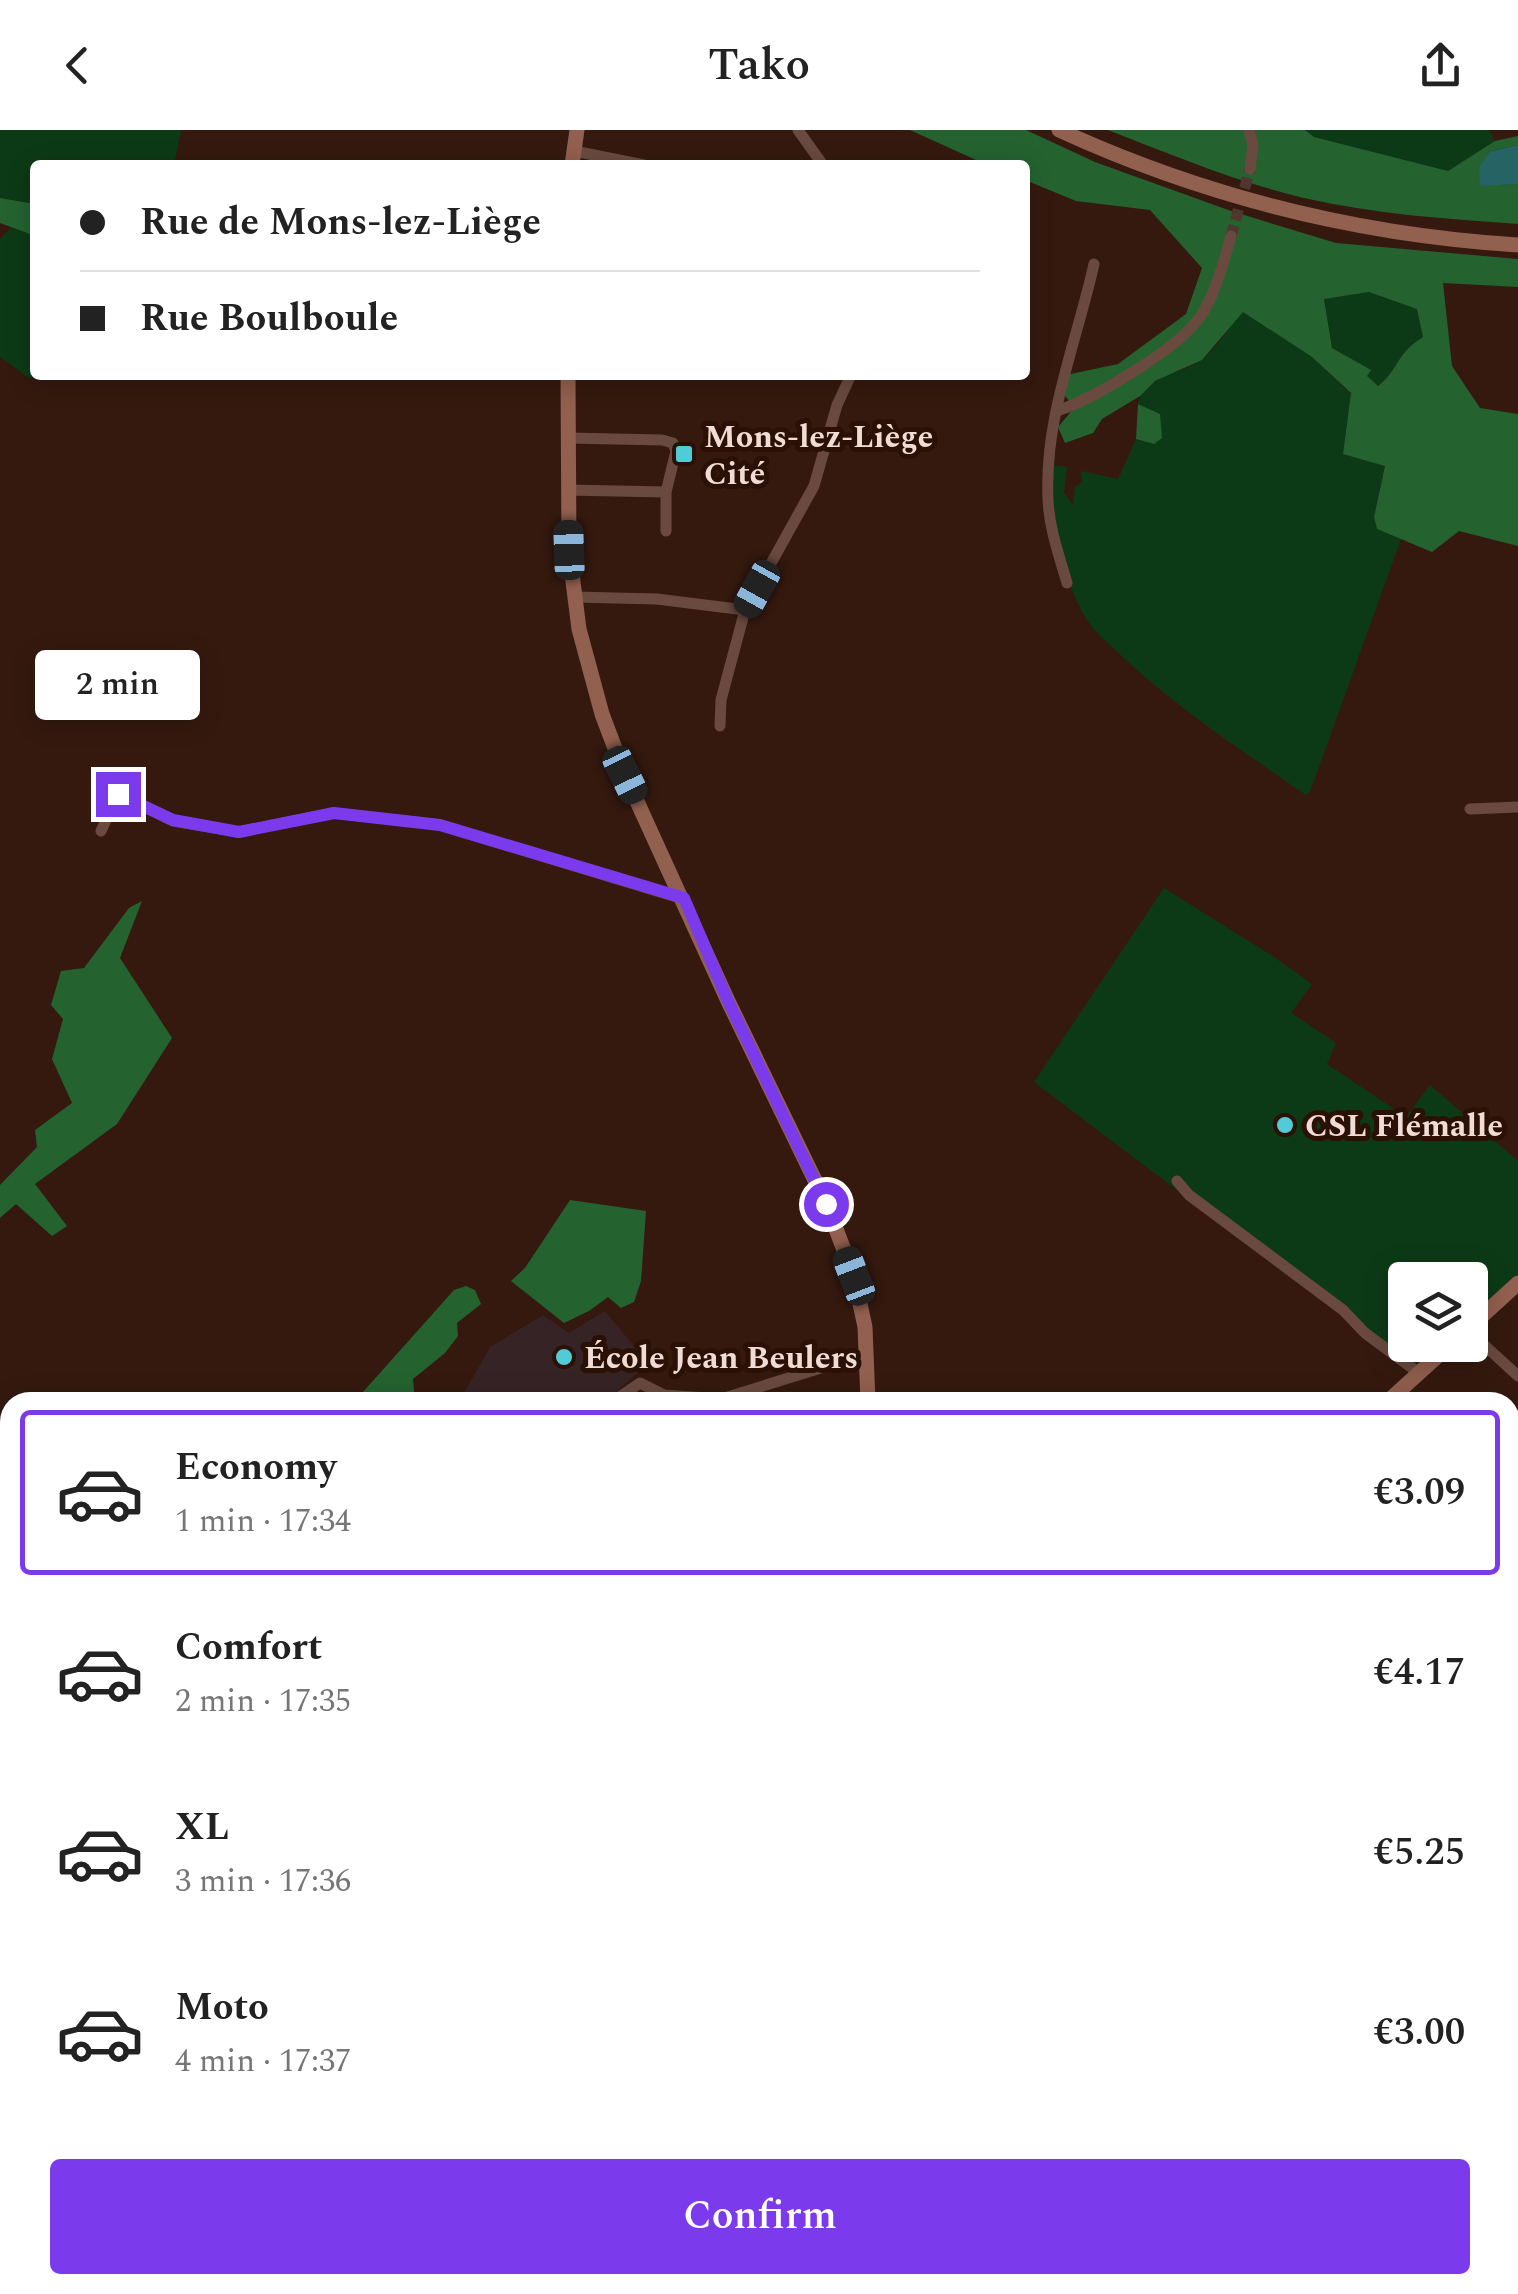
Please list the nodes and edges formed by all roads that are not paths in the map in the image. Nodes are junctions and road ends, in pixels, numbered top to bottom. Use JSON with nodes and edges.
{"nodes":[{"id":1,"x":577,"y":130,"type":"edge"},
{"id":2,"x":798,"y":130,"type":"edge"},
{"id":3,"x":1059,"y":130,"type":"edge"},
{"id":4,"x":1249,"y":130,"type":"edge"},
{"id":5,"x":573,"y":158,"type":"edge"},
{"id":6,"x":819,"y":160,"type":"edge"},
{"id":7,"x":1250,"y":168,"type":"tunnel mouth"},
{"id":8,"x":1232,"y":236,"type":"tunnel mouth"},
{"id":9,"x":1518,"y":246,"type":"edge"},
{"id":10,"x":1094,"y":264,"type":"dead end"},
{"id":11,"x":568,"y":380,"type":"edge"},
{"id":12,"x":849,"y":380,"type":"edge"},
{"id":13,"x":1056,"y":412,"type":"junction"},
{"id":14,"x":568,"y":438,"type":"junction"},
{"id":15,"x":567,"y":490,"type":"junction"},
{"id":16,"x":666,"y":492,"type":"junction"},
{"id":17,"x":666,"y":531,"type":"dead end"},
{"id":18,"x":1066,"y":582,"type":"dead end"},
{"id":19,"x":574,"y":597,"type":"junction"},
{"id":20,"x":746,"y":610,"type":"junction"},
{"id":21,"x":720,"y":726,"type":"dead end"},
{"id":22,"x":1518,"y":807,"type":"edge"},
{"id":23,"x":1470,"y":809,"type":"dead end"},
{"id":24,"x":101,"y":831,"type":"dead end"},
{"id":25,"x":684,"y":898,"type":"junction"},
{"id":26,"x":1177,"y":1181,"type":"dead end"},
{"id":27,"x":1518,"y":1283,"type":"edge"},
{"id":28,"x":1488,"y":1312,"type":"edge"},
{"id":29,"x":1488,"y":1347,"type":"edge"},
{"id":30,"x":866,"y":1354,"type":"junction"},
{"id":31,"x":1432,"y":1362,"type":"edge"},
{"id":32,"x":1419,"y":1374,"type":"junction"},
{"id":33,"x":1518,"y":1376,"type":"edge"},
{"id":34,"x":627,"y":1392,"type":"edge"},
{"id":35,"x":654,"y":1392,"type":"edge"},
{"id":36,"x":746,"y":1392,"type":"edge"},
{"id":37,"x":868,"y":1392,"type":"edge"},
{"id":38,"x":1398,"y":1392,"type":"edge"}],
"edges":[{"from":1,"to":5,"type":"street"},
{"from":2,"to":6,"type":"street"},
{"from":3,"to":9,"type":"street"},
{"from":4,"to":7,"type":"street"},
{"from":8,"to":13,"type":"street"},
{"from":10,"to":13,"type":"street"},
{"from":11,"to":14,"type":"street"},
{"from":12,"to":20,"type":"street"},
{"from":13,"to":18,"type":"street"},
{"from":14,"to":15,"type":"street"},
{"from":14,"to":16,"type":"street"},
{"from":15,"to":16,"type":"street"},
{"from":15,"to":19,"type":"street"},
{"from":16,"to":17,"type":"street"},
{"from":19,"to":20,"type":"street"},
{"from":19,"to":25,"type":"street"},
{"from":20,"to":21,"type":"street"},
{"from":22,"to":23,"type":"street"},
{"from":24,"to":25,"type":"street"},
{"from":25,"to":30,"type":"street"},
{"from":26,"to":32,"type":"street"},
{"from":27,"to":28,"type":"street"},
{"from":29,"to":33,"type":"street"},
{"from":30,"to":36,"type":"street"},
{"from":30,"to":37,"type":"street"},
{"from":31,"to":32,"type":"street"},
{"from":32,"to":38,"type":"street"},
{"from":34,"to":35,"type":"street"}]}
